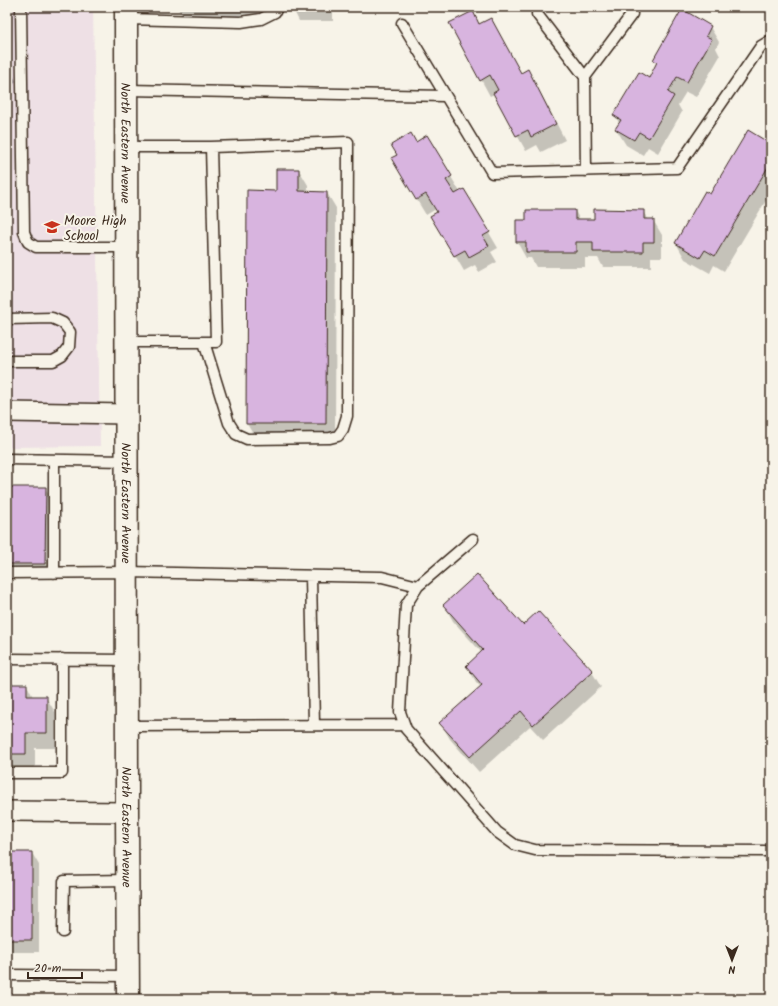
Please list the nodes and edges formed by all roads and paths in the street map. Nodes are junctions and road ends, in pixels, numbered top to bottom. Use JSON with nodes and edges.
{"nodes":[{"id":1,"x":21,"y":7,"type":"edge"},
{"id":2,"x":277,"y":7,"type":"edge"},
{"id":3,"x":126,"y":13,"type":"edge"},
{"id":4,"x":537,"y":14,"type":"dead end"},
{"id":5,"x":632,"y":14,"type":"dead end"},
{"id":6,"x":402,"y":23,"type":"dead end"},
{"id":7,"x":771,"y":40,"type":"edge"},
{"id":8,"x":585,"y":77,"type":"junction"},
{"id":9,"x":127,"y":90,"type":"junction"},
{"id":10,"x":445,"y":96,"type":"junction"},
{"id":11,"x":127,"y":147,"type":"junction"},
{"id":12,"x":211,"y":147,"type":"junction"},
{"id":13,"x":586,"y":171,"type":"junction"},
{"id":14,"x":127,"y":247,"type":"junction"},
{"id":15,"x":7,"y":318,"type":"edge"},
{"id":16,"x":127,"y":342,"type":"junction"},
{"id":17,"x":204,"y":342,"type":"junction"},
{"id":18,"x":7,"y":361,"type":"edge"},
{"id":19,"x":7,"y":412,"type":"edge"},
{"id":20,"x":127,"y":414,"type":"junction"},
{"id":21,"x":7,"y":459,"type":"edge"},
{"id":22,"x":54,"y":460,"type":"junction"},
{"id":23,"x":127,"y":461,"type":"junction"},
{"id":24,"x":473,"y":538,"type":"dead end"},
{"id":25,"x":127,"y":572,"type":"junction"},
{"id":26,"x":7,"y":573,"type":"edge"},
{"id":27,"x":54,"y":573,"type":"junction"},
{"id":28,"x":311,"y":576,"type":"junction"},
{"id":29,"x":418,"y":586,"type":"junction"},
{"id":30,"x":7,"y":659,"type":"edge"},
{"id":31,"x":62,"y":659,"type":"junction"},
{"id":32,"x":127,"y":660,"type":"junction"},
{"id":33,"x":314,"y":725,"type":"junction"},
{"id":34,"x":404,"y":725,"type":"junction"},
{"id":35,"x":127,"y":726,"type":"junction"},
{"id":36,"x":7,"y":774,"type":"edge"},
{"id":37,"x":7,"y":811,"type":"edge"},
{"id":38,"x":127,"y":812,"type":"junction"},
{"id":39,"x":771,"y":851,"type":"edge"},
{"id":40,"x":127,"y":880,"type":"junction"},
{"id":41,"x":63,"y":932,"type":"dead end"},
{"id":42,"x":7,"y":975,"type":"edge"},
{"id":43,"x":128,"y":976,"type":"junction"},
{"id":44,"x":128,"y":999,"type":"edge"}],
"edges":[{"from":1,"to":14,"type":"lane"},
{"from":2,"to":3,"type":"lane"},
{"from":3,"to":9,"type":"main road","name":"North Eastern Avenue"},
{"from":4,"to":8,"type":"lane"},
{"from":5,"to":8,"type":"lane"},
{"from":6,"to":10,"type":"lane"},
{"from":7,"to":13,"type":"lane"},
{"from":8,"to":13,"type":"lane"},
{"from":9,"to":10,"type":"lane"},
{"from":9,"to":11,"type":"main road","name":"North Eastern Avenue"},
{"from":10,"to":13,"type":"lane"},
{"from":11,"to":12,"type":"lane"},
{"from":11,"to":14,"type":"main road","name":"North Eastern Avenue"},
{"from":12,"to":17,"type":"lane"},
{"from":12,"to":17,"type":"lane"},
{"from":14,"to":16,"type":"main road","name":"North Eastern Avenue"},
{"from":15,"to":18,"type":"lane"},
{"from":16,"to":17,"type":"lane"},
{"from":16,"to":20,"type":"main road","name":"North Eastern Avenue"},
{"from":19,"to":20,"type":"street"},
{"from":20,"to":23,"type":"main road","name":"North Eastern Avenue"},
{"from":21,"to":22,"type":"lane"},
{"from":22,"to":23,"type":"lane"},
{"from":22,"to":27,"type":"lane"},
{"from":23,"to":25,"type":"main road","name":"North Eastern Avenue"},
{"from":24,"to":29,"type":"lane"},
{"from":25,"to":27,"type":"lane"},
{"from":25,"to":28,"type":"lane"},
{"from":25,"to":32,"type":"main road","name":"North Eastern Avenue"},
{"from":26,"to":27,"type":"lane"},
{"from":28,"to":29,"type":"lane"},
{"from":28,"to":33,"type":"lane"},
{"from":29,"to":34,"type":"lane"},
{"from":30,"to":31,"type":"lane"},
{"from":31,"to":32,"type":"lane"},
{"from":31,"to":36,"type":"lane"},
{"from":32,"to":35,"type":"main road","name":"North Eastern Avenue"},
{"from":33,"to":34,"type":"lane"},
{"from":33,"to":35,"type":"lane"},
{"from":34,"to":39,"type":"lane"},
{"from":35,"to":38,"type":"main road","name":"North Eastern Avenue"},
{"from":37,"to":38,"type":"street"},
{"from":38,"to":40,"type":"main road","name":"North Eastern Avenue"},
{"from":40,"to":41,"type":"lane"},
{"from":40,"to":43,"type":"main road","name":"North Eastern Avenue"},
{"from":42,"to":43,"type":"lane"},
{"from":43,"to":44,"type":"main road","name":"North Eastern Avenue"}]}
